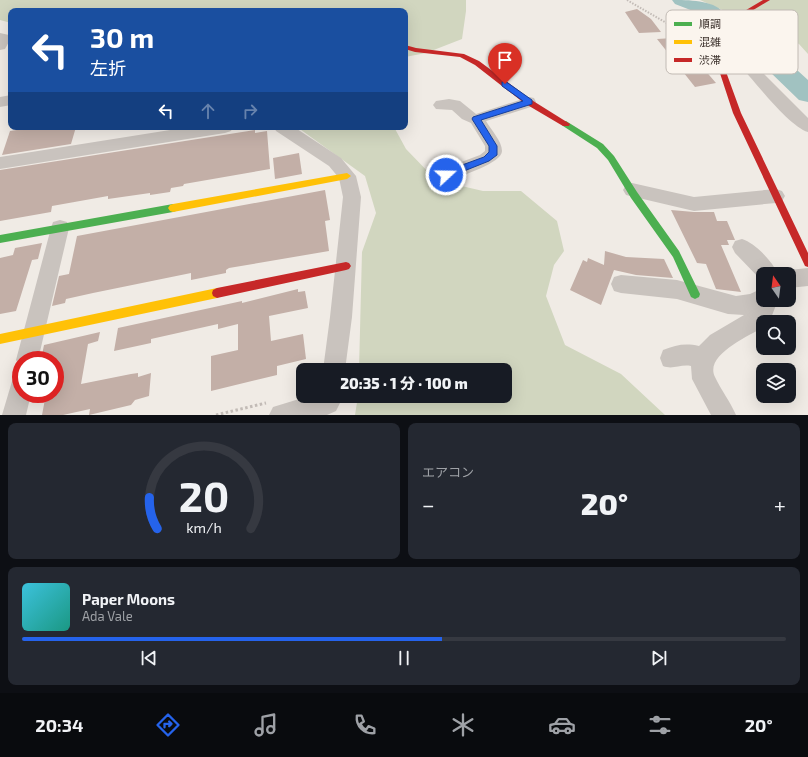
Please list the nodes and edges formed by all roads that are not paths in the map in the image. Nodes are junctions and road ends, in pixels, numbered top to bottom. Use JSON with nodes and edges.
{"nodes":[{"id":1,"x":767,"y":0,"type":"edge"},
{"id":2,"x":750,"y":10,"type":"edge"},
{"id":3,"x":0,"y":36,"type":"edge"},
{"id":4,"x":0,"y":46,"type":"edge"},
{"id":5,"x":408,"y":48,"type":"edge"},
{"id":6,"x":725,"y":74,"type":"edge"},
{"id":7,"x":755,"y":74,"type":"edge"},
{"id":8,"x":530,"y":102,"type":"junction"},
{"id":9,"x":441,"y":105,"type":"dead end"},
{"id":10,"x":476,"y":119,"type":"junction"},
{"id":11,"x":808,"y":126,"type":"edge"},
{"id":12,"x":206,"y":130,"type":"edge"},
{"id":13,"x":287,"y":130,"type":"edge"},
{"id":14,"x":0,"y":163,"type":"edge"},
{"id":15,"x":446,"y":175,"type":"dead end"},
{"id":16,"x":347,"y":176,"type":"junction"},
{"id":17,"x":632,"y":190,"type":"junction"},
{"id":18,"x":776,"y":196,"type":"junction"},
{"id":19,"x":60,"y":228,"type":"junction"},
{"id":20,"x":0,"y":239,"type":"edge"},
{"id":21,"x":742,"y":247,"type":"dead end"},
{"id":22,"x":808,"y":263,"type":"edge"},
{"id":23,"x":346,"y":266,"type":"junction"},
{"id":24,"x":761,"y":267,"type":"edge"},
{"id":25,"x":808,"y":277,"type":"edge"},
{"id":26,"x":796,"y":278,"type":"edge"},
{"id":27,"x":621,"y":284,"type":"dead end"},
{"id":28,"x":695,"y":294,"type":"junction"},
{"id":29,"x":756,"y":301,"type":"edge"},
{"id":30,"x":766,"y":307,"type":"edge"},
{"id":31,"x":34,"y":331,"type":"junction"},
{"id":32,"x":0,"y":339,"type":"edge"},
{"id":33,"x":29,"y":351,"type":"edge"},
{"id":34,"x":671,"y":358,"type":"dead end"},
{"id":35,"x":705,"y":358,"type":"junction"},
{"id":36,"x":335,"y":363,"type":"edge"},
{"id":37,"x":17,"y":403,"type":"edge"},
{"id":38,"x":328,"y":405,"type":"edge"},
{"id":39,"x":278,"y":408,"type":"edge"},
{"id":40,"x":14,"y":415,"type":"edge"},
{"id":41,"x":724,"y":415,"type":"edge"}],
"edges":[{"from":1,"to":2,"type":"street"},
{"from":3,"to":4,"type":"street"},
{"from":5,"to":8,"type":"street"},
{"from":6,"to":18,"type":"street"},
{"from":7,"to":11,"type":"street"},
{"from":8,"to":10,"type":"street"},
{"from":8,"to":17,"type":"street"},
{"from":9,"to":10,"type":"street"},
{"from":10,"to":15,"type":"street"},
{"from":12,"to":14,"type":"street"},
{"from":13,"to":16,"type":"street"},
{"from":16,"to":19,"type":"street"},
{"from":16,"to":23,"type":"street"},
{"from":17,"to":18,"type":"street"},
{"from":17,"to":28,"type":"street"},
{"from":18,"to":22,"type":"street"},
{"from":19,"to":20,"type":"street"},
{"from":19,"to":31,"type":"street"},
{"from":21,"to":24,"type":"street"},
{"from":23,"to":31,"type":"street"},
{"from":23,"to":36,"type":"street"},
{"from":25,"to":26,"type":"street"},
{"from":27,"to":28,"type":"street"},
{"from":28,"to":29,"type":"street"},
{"from":30,"to":35,"type":"street"},
{"from":31,"to":32,"type":"street"},
{"from":31,"to":33,"type":"street"},
{"from":34,"to":35,"type":"street"},
{"from":35,"to":41,"type":"street"},
{"from":37,"to":40,"type":"street"},
{"from":38,"to":39,"type":"street"}]}
